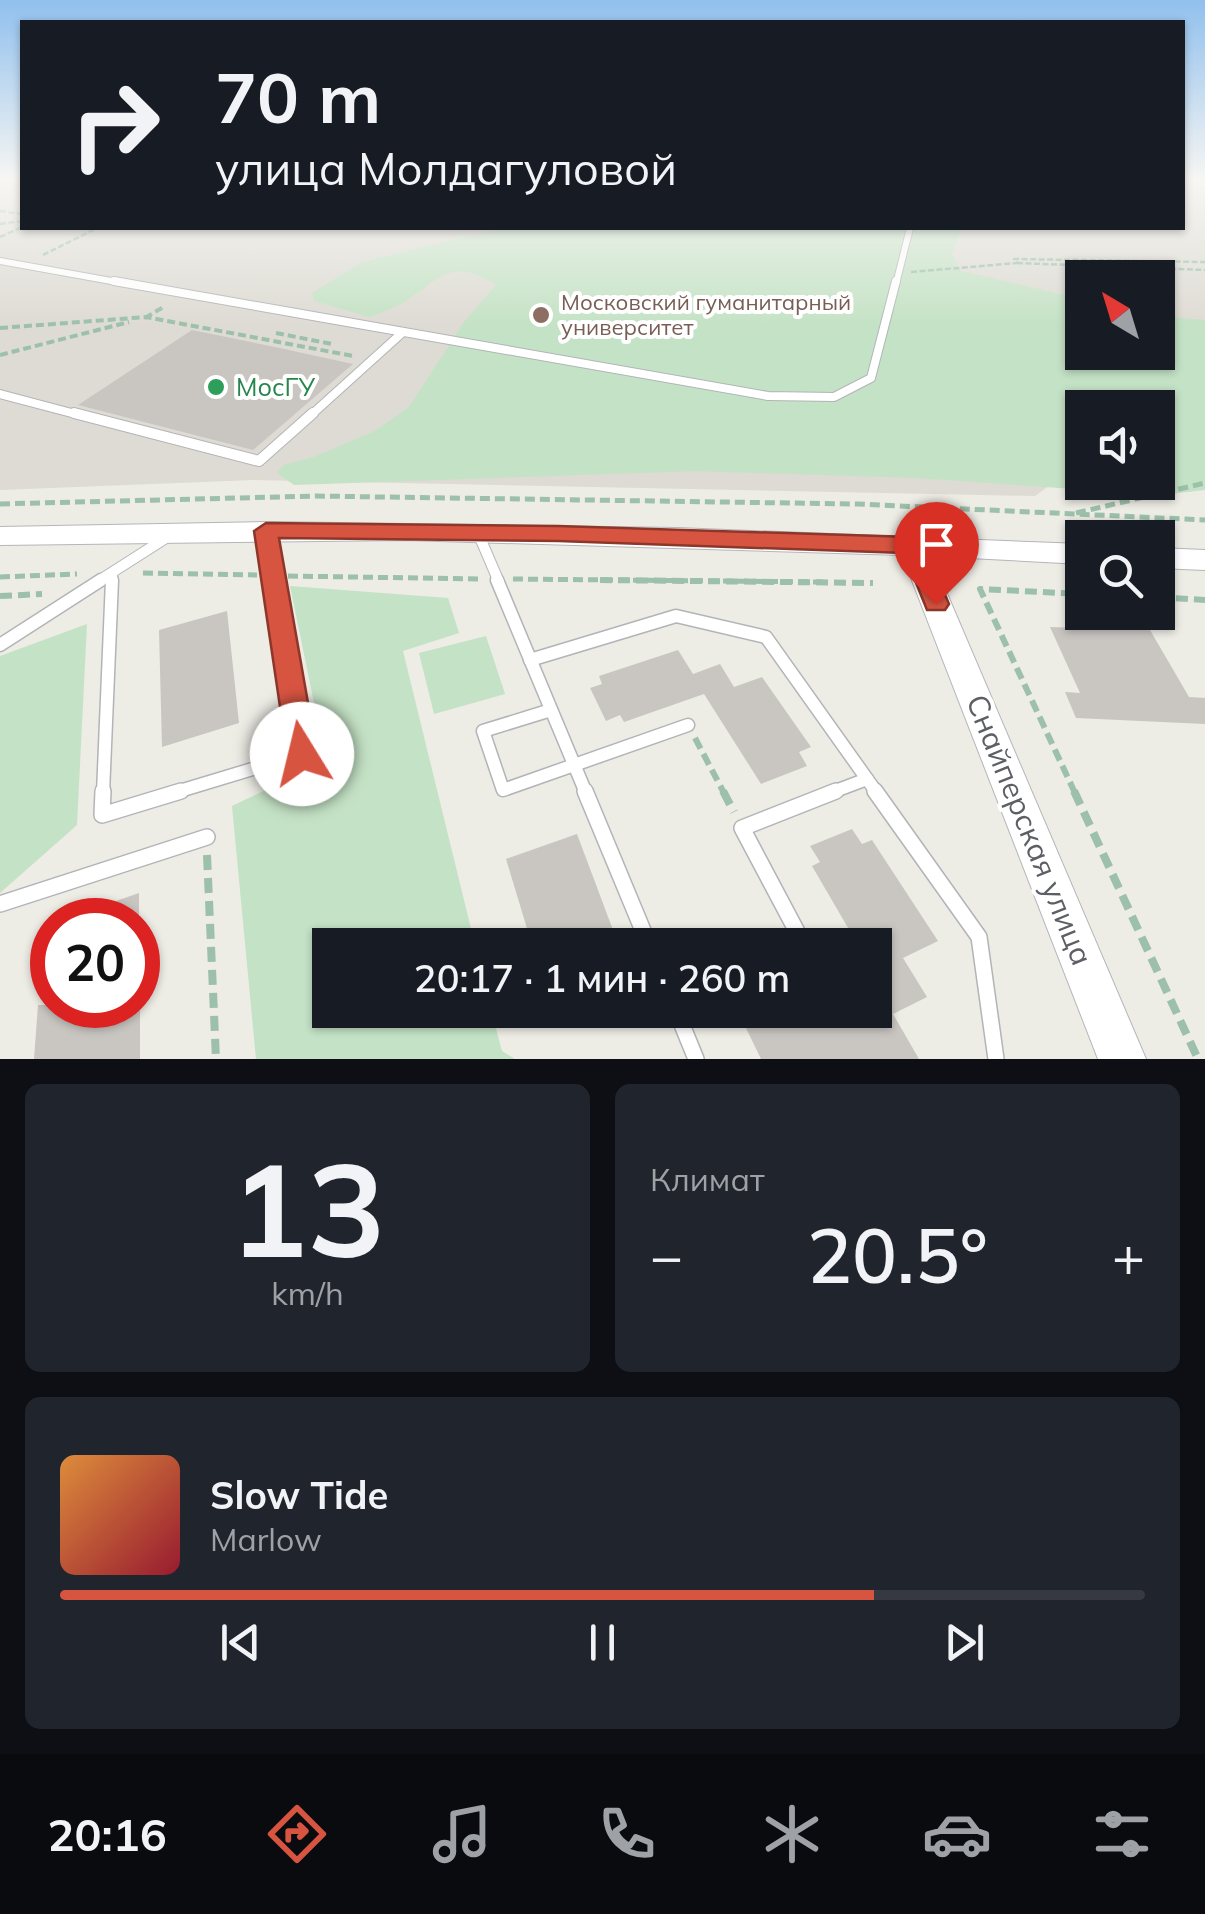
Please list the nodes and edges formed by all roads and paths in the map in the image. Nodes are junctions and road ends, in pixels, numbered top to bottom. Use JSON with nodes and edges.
{"nodes":[{"id":1,"x":93,"y":230,"type":"edge"},
{"id":2,"x":909,"y":230,"type":"edge"},
{"id":3,"x":0,"y":261,"type":"edge"},
{"id":4,"x":1205,"y":262,"type":"edge"},
{"id":5,"x":1017,"y":263,"type":"junction"},
{"id":6,"x":22,"y":265,"type":"junction"},
{"id":7,"x":1205,"y":270,"type":"edge"},
{"id":8,"x":898,"y":274,"type":"junction"},
{"id":9,"x":185,"y":294,"type":"junction"},
{"id":10,"x":146,"y":317,"type":"junction"},
{"id":11,"x":0,"y":328,"type":"edge"},
{"id":12,"x":403,"y":332,"type":"junction"},
{"id":13,"x":276,"y":334,"type":"dead end"},
{"id":14,"x":332,"y":344,"type":"dead end"},
{"id":15,"x":0,"y":355,"type":"edge"},
{"id":16,"x":372,"y":360,"type":"junction"},
{"id":17,"x":0,"y":394,"type":"edge"},
{"id":18,"x":1205,"y":483,"type":"edge"},
{"id":19,"x":0,"y":504,"type":"edge"},
{"id":20,"x":1069,"y":515,"type":"junction"},
{"id":21,"x":1205,"y":520,"type":"edge"},
{"id":22,"x":178,"y":530,"type":"junction"},
{"id":23,"x":266,"y":531,"type":"junction"},
{"id":24,"x":478,"y":532,"type":"junction"},
{"id":25,"x":0,"y":536,"type":"edge"},
{"id":26,"x":912,"y":545,"type":"junction"},
{"id":27,"x":1065,"y":553,"type":"edge"},
{"id":28,"x":1175,"y":559,"type":"edge"},
{"id":29,"x":1205,"y":560,"type":"edge"},
{"id":30,"x":112,"y":573,"type":"junction"},
{"id":31,"x":273,"y":576,"type":"junction"},
{"id":32,"x":0,"y":577,"type":"edge"},
{"id":33,"x":497,"y":579,"type":"junction"},
{"id":34,"x":873,"y":583,"type":"dead end"},
{"id":35,"x":1065,"y":593,"type":"edge"},
{"id":36,"x":1175,"y":599,"type":"edge"},
{"id":37,"x":1205,"y":600,"type":"edge"},
{"id":38,"x":0,"y":645,"type":"edge"},
{"id":39,"x":530,"y":660,"type":"junction"},
{"id":40,"x":550,"y":710,"type":"junction"},
{"id":41,"x":688,"y":726,"type":"joint"},
{"id":42,"x":574,"y":765,"type":"junction"},
{"id":43,"x":867,"y":779,"type":"junction"},
{"id":44,"x":742,"y":828,"type":"junction"},
{"id":45,"x":206,"y":837,"type":"joint"},
{"id":46,"x":0,"y":904,"type":"edge"},
{"id":47,"x":641,"y":928,"type":"edge"},
{"id":48,"x":795,"y":928,"type":"edge"},
{"id":49,"x":683,"y":1028,"type":"edge"},
{"id":50,"x":216,"y":1059,"type":"edge"},
{"id":51,"x":696,"y":1059,"type":"edge"},
{"id":52,"x":996,"y":1059,"type":"edge"},
{"id":53,"x":1122,"y":1059,"type":"edge"},
{"id":54,"x":1198,"y":1059,"type":"edge"}],
"edges":[{"from":1,"to":6,"type":"path"},
{"from":2,"to":8,"type":"lane"},
{"from":3,"to":6,"type":"lane"},
{"from":4,"to":5,"type":"path"},
{"from":5,"to":7,"type":"path"},
{"from":5,"to":8,"type":"path"},
{"from":6,"to":9,"type":"lane"},
{"from":8,"to":12,"type":"lane"},
{"from":9,"to":10,"type":"path"},
{"from":9,"to":12,"type":"lane"},
{"from":10,"to":11,"type":"path"},
{"from":10,"to":15,"type":"path"},
{"from":10,"to":16,"type":"path"},
{"from":12,"to":16,"type":"lane"},
{"from":13,"to":14,"type":"path"},
{"from":16,"to":17,"type":"lane"},
{"from":18,"to":20,"type":"path"},
{"from":19,"to":20,"type":"path"},
{"from":20,"to":21,"type":"path"},
{"from":22,"to":23,"type":"street"},
{"from":22,"to":25,"type":"street"},
{"from":22,"to":30,"type":"lane"},
{"from":23,"to":24,"type":"street"},
{"from":23,"to":31,"type":"lane"},
{"from":24,"to":26,"type":"street"},
{"from":24,"to":33,"type":"lane"},
{"from":26,"to":27,"type":"street"},
{"from":26,"to":53,"type":"street","name":"Снайперская улица"},
{"from":28,"to":29,"type":"street"},
{"from":30,"to":31,"type":"path"},
{"from":30,"to":31,"type":"lane"},
{"from":30,"to":32,"type":"path"},
{"from":30,"to":38,"type":"lane"},
{"from":31,"to":33,"type":"path"},
{"from":33,"to":34,"type":"path"},
{"from":33,"to":39,"type":"lane"},
{"from":35,"to":54,"type":"path"},
{"from":36,"to":37,"type":"path"},
{"from":39,"to":40,"type":"lane"},
{"from":39,"to":43,"type":"lane"},
{"from":40,"to":42,"type":"lane"},
{"from":40,"to":42,"type":"lane"},
{"from":41,"to":42,"type":"lane"},
{"from":41,"to":44,"type":"path"},
{"from":42,"to":47,"type":"lane"},
{"from":43,"to":44,"type":"lane"},
{"from":43,"to":52,"type":"lane"},
{"from":44,"to":48,"type":"lane"},
{"from":45,"to":46,"type":"lane"},
{"from":45,"to":50,"type":"path"},
{"from":49,"to":51,"type":"lane"}]}
